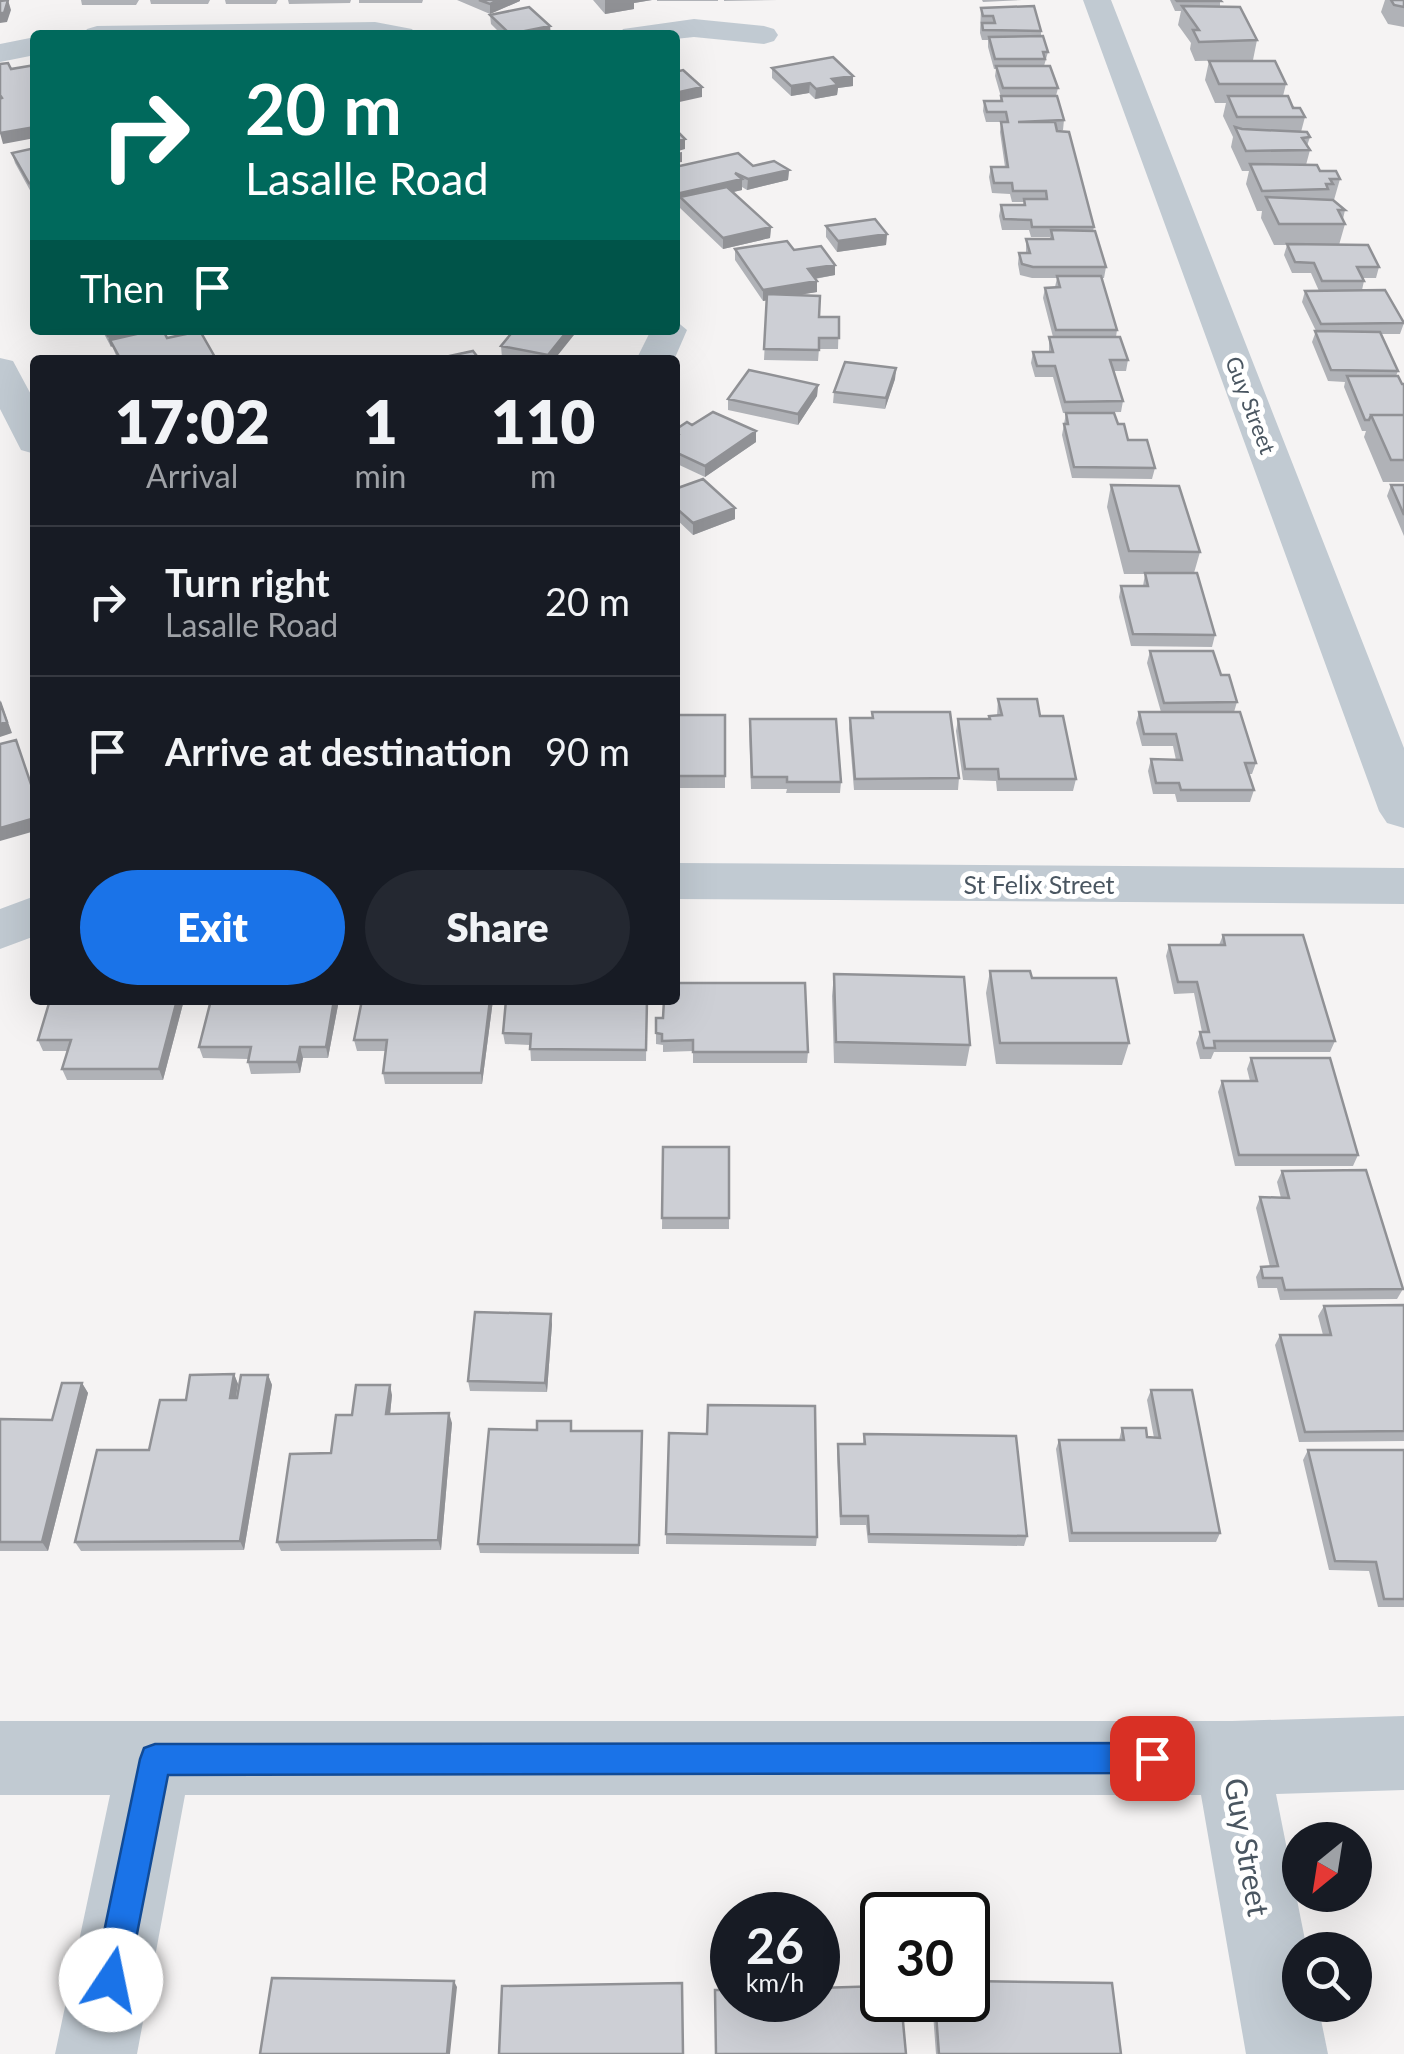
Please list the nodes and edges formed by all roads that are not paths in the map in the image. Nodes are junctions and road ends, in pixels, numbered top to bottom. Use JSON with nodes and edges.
{"nodes":[{"id":1,"x":1097,"y":0,"type":"edge"},
{"id":2,"x":677,"y":30,"type":"edge"},
{"id":3,"x":764,"y":35,"type":"dead end"},
{"id":4,"x":30,"y":47,"type":"edge"},
{"id":5,"x":0,"y":53,"type":"edge"},
{"id":6,"x":0,"y":369,"type":"edge"},
{"id":7,"x":30,"y":432,"type":"edge"},
{"id":8,"x":1404,"y":810,"type":"edge"},
{"id":9,"x":680,"y":881,"type":"edge"},
{"id":10,"x":1404,"y":886,"type":"edge"},
{"id":11,"x":30,"y":917,"type":"edge"},
{"id":12,"x":0,"y":930,"type":"edge"},
{"id":13,"x":1404,"y":1753,"type":"edge"},
{"id":14,"x":0,"y":1758,"type":"edge"},
{"id":15,"x":1232,"y":1758,"type":"junction"},
{"id":16,"x":155,"y":1759,"type":"junction"},
{"id":17,"x":96,"y":2054,"type":"edge"},
{"id":18,"x":1287,"y":2054,"type":"edge"}],
"edges":[{"from":1,"to":8,"type":"street","name":"Guy Street"},
{"from":2,"to":3,"type":"street"},
{"from":4,"to":5,"type":"street"},
{"from":6,"to":7,"type":"street"},
{"from":9,"to":10,"type":"street","name":"St Felix Street"},
{"from":11,"to":12,"type":"street"},
{"from":13,"to":15,"type":"street"},
{"from":14,"to":16,"type":"street"},
{"from":15,"to":16,"type":"street"},
{"from":15,"to":18,"type":"street","name":"Guy Street"},
{"from":16,"to":17,"type":"street"}]}
